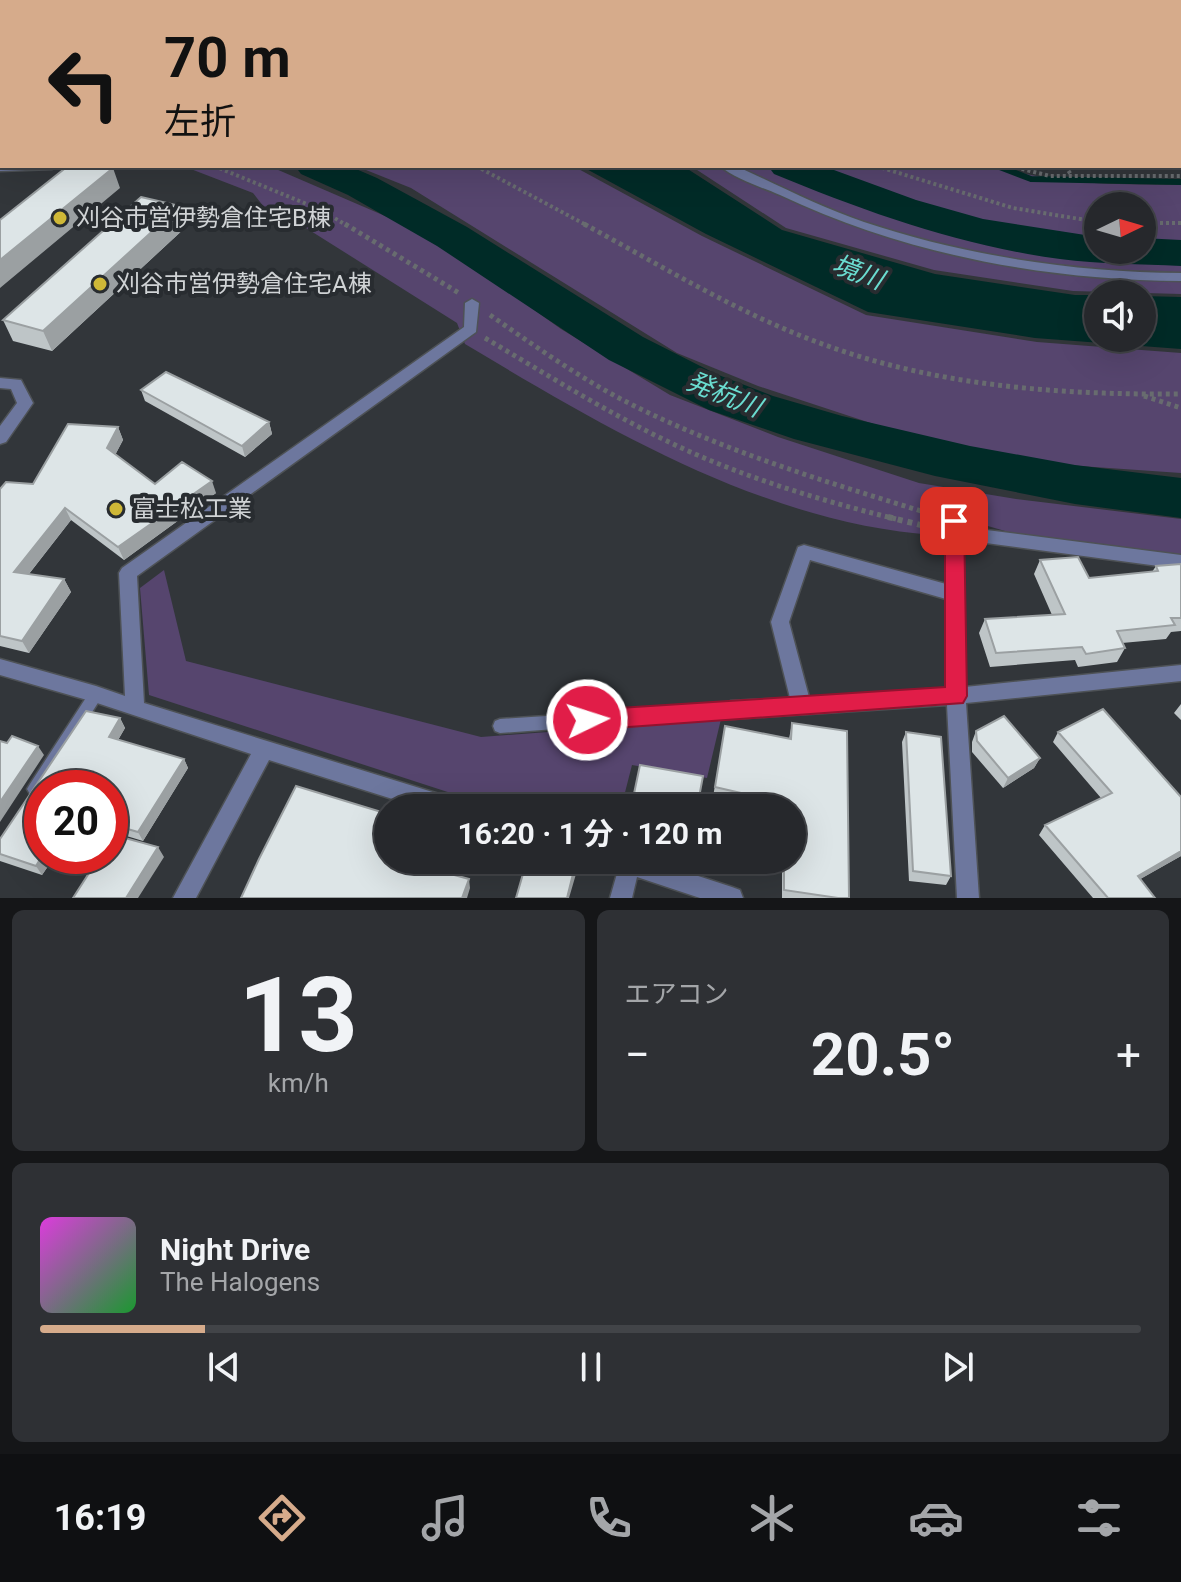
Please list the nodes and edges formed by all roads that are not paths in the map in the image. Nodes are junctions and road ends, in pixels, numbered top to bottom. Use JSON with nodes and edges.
{"nodes":[{"id":1,"x":730,"y":168,"type":"edge"},
{"id":2,"x":1181,"y":277,"type":"edge"},
{"id":3,"x":472,"y":303,"type":"road end"},
{"id":4,"x":0,"y":383,"type":"edge"},
{"id":5,"x":0,"y":438,"type":"edge"},
{"id":6,"x":1181,"y":562,"type":"edge"},
{"id":7,"x":955,"y":594,"type":"junction"},
{"id":8,"x":0,"y":667,"type":"edge"},
{"id":9,"x":1181,"y":673,"type":"edge"},
{"id":10,"x":96,"y":694,"type":"junction"},
{"id":11,"x":956,"y":696,"type":"junction"},
{"id":12,"x":801,"y":705,"type":"junction"},
{"id":13,"x":135,"y":709,"type":"junction"},
{"id":14,"x":731,"y":710,"type":"joint"},
{"id":15,"x":500,"y":726,"type":"dead end"},
{"id":16,"x":264,"y":749,"type":"junction"},
{"id":17,"x":47,"y":770,"type":"edge"},
{"id":18,"x":407,"y":794,"type":"edge"},
{"id":19,"x":623,"y":874,"type":"edge"},
{"id":20,"x":660,"y":874,"type":"edge"},
{"id":21,"x":184,"y":898,"type":"edge"},
{"id":22,"x":621,"y":898,"type":"edge"},
{"id":23,"x":732,"y":898,"type":"edge"},
{"id":24,"x":968,"y":898,"type":"edge"}],
"edges":[{"from":1,"to":2,"type":"street"},
{"from":3,"to":13,"type":"street"},
{"from":4,"to":5,"type":"street"},
{"from":6,"to":7,"type":"street"},
{"from":7,"to":11,"type":"street"},
{"from":7,"to":12,"type":"street"},
{"from":8,"to":10,"type":"street"},
{"from":9,"to":11,"type":"street"},
{"from":10,"to":13,"type":"street"},
{"from":10,"to":17,"type":"lane"},
{"from":11,"to":12,"type":"street"},
{"from":11,"to":24,"type":"street"},
{"from":12,"to":14,"type":"street"},
{"from":13,"to":16,"type":"street"},
{"from":14,"to":15,"type":"lane"},
{"from":16,"to":18,"type":"street"},
{"from":16,"to":21,"type":"street"},
{"from":19,"to":22,"type":"street"},
{"from":20,"to":23,"type":"street"}]}
